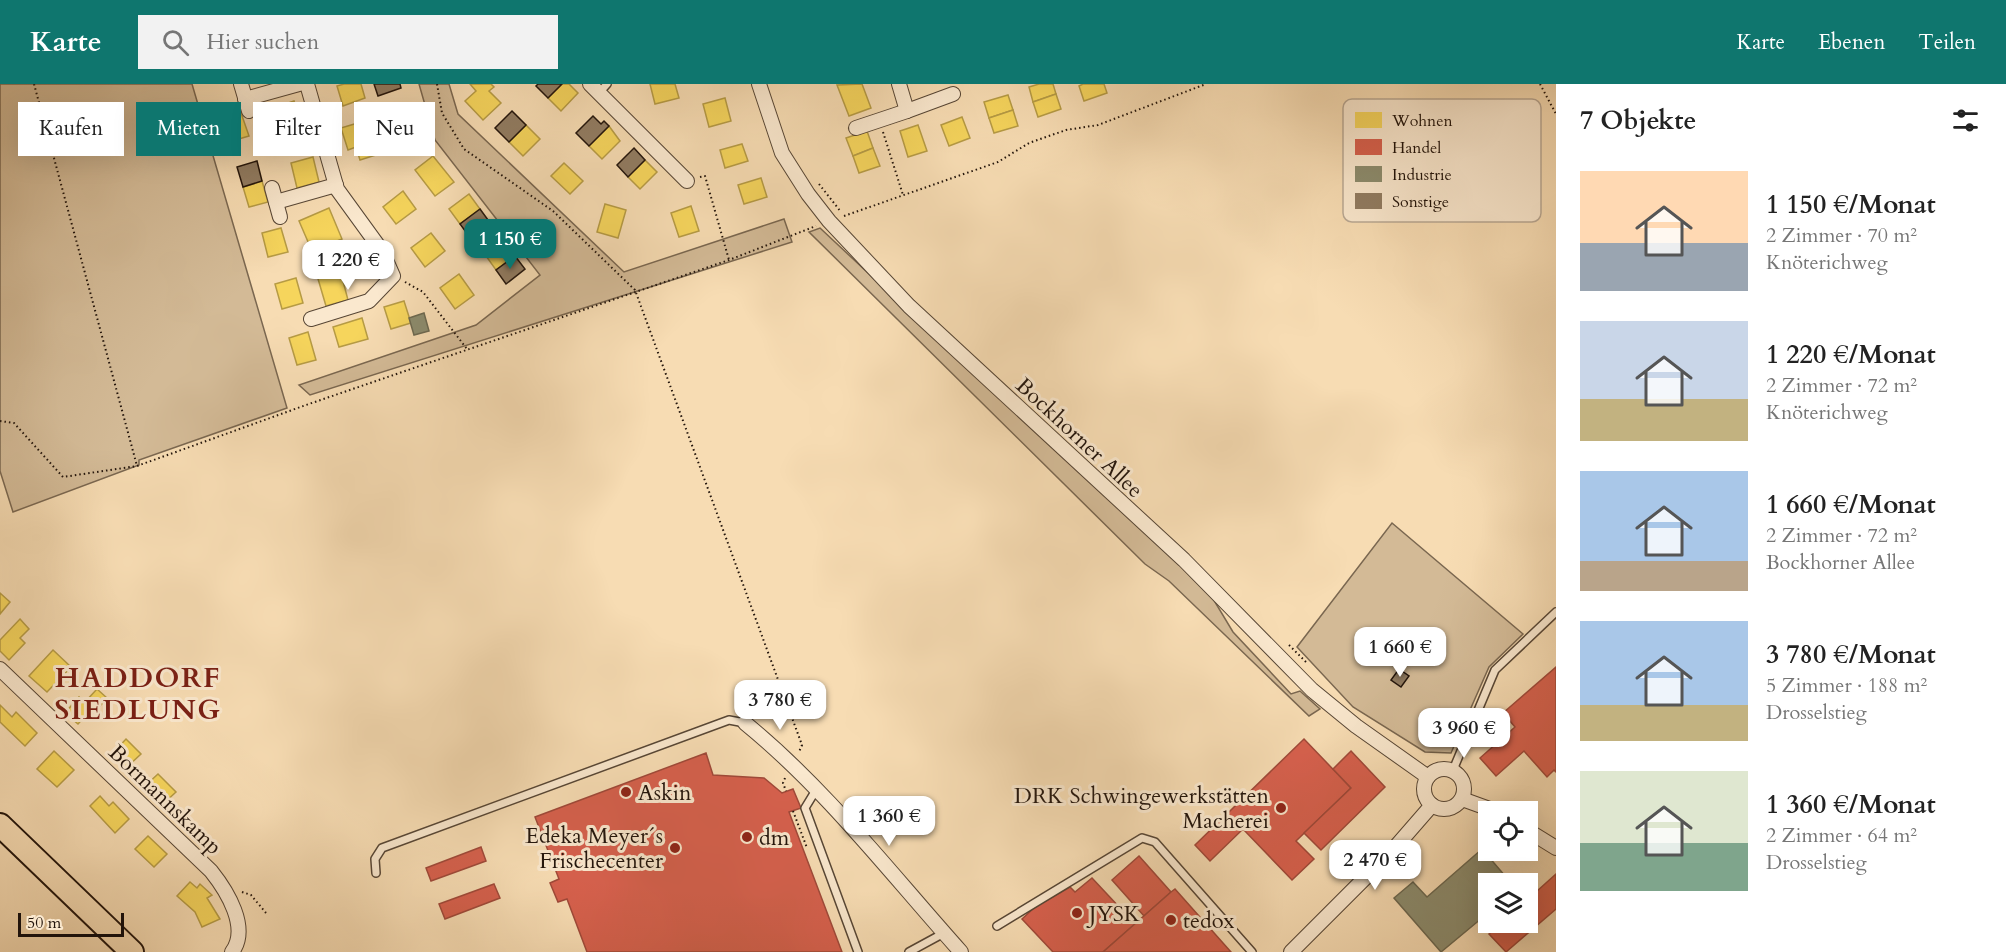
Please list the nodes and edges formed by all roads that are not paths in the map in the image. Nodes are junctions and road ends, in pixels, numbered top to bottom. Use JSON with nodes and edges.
{"nodes":[{"id":1,"x":241,"y":84,"type":"edge"},
{"id":2,"x":299,"y":84,"type":"edge"},
{"id":3,"x":307,"y":84,"type":"edge"},
{"id":4,"x":759,"y":84,"type":"edge"},
{"id":5,"x":899,"y":84,"type":"edge"},
{"id":6,"x":598,"y":87,"type":"edge"},
{"id":7,"x":953,"y":94,"type":"dead end"},
{"id":8,"x":907,"y":111,"type":"junction"},
{"id":9,"x":856,"y":128,"type":"dead end"},
{"id":10,"x":687,"y":181,"type":"road end"},
{"id":11,"x":336,"y":185,"type":"junction"},
{"id":12,"x":272,"y":188,"type":"dead end"},
{"id":13,"x":276,"y":202,"type":"junction"},
{"id":14,"x":280,"y":216,"type":"dead end"},
{"id":15,"x":311,"y":319,"type":"dead end"},
{"id":16,"x":1556,"y":612,"type":"edge"},
{"id":17,"x":0,"y":669,"type":"edge"},
{"id":18,"x":745,"y":723,"type":"joint"},
{"id":19,"x":1453,"y":770,"type":"junction"},
{"id":20,"x":1428,"y":777,"type":"junction"},
{"id":21,"x":816,"y":790,"type":"junction"},
{"id":22,"x":1462,"y":799,"type":"junction"},
{"id":23,"x":1432,"y":805,"type":"junction"},
{"id":24,"x":1478,"y":805,"type":"edge"},
{"id":25,"x":0,"y":825,"type":"edge"},
{"id":26,"x":1538,"y":837,"type":"edge"},
{"id":27,"x":1556,"y":848,"type":"edge"},
{"id":28,"x":376,"y":873,"type":"dead end"},
{"id":29,"x":997,"y":927,"type":"dead end"},
{"id":30,"x":944,"y":933,"type":"junction"},
{"id":31,"x":132,"y":952,"type":"edge"},
{"id":32,"x":232,"y":952,"type":"edge"},
{"id":33,"x":858,"y":952,"type":"edge"},
{"id":34,"x":909,"y":952,"type":"edge"},
{"id":35,"x":961,"y":952,"type":"edge"},
{"id":36,"x":1252,"y":952,"type":"edge"},
{"id":37,"x":1291,"y":952,"type":"edge"}],
"edges":[{"from":1,"to":2,"type":"street"},
{"from":3,"to":11,"type":"street"},
{"from":4,"to":20,"type":"street","name":"Bockhorner Allee"},
{"from":5,"to":8,"type":"street"},
{"from":6,"to":10,"type":"street"},
{"from":7,"to":8,"type":"street"},
{"from":8,"to":9,"type":"street"},
{"from":11,"to":13,"type":"street"},
{"from":11,"to":15,"type":"street"},
{"from":12,"to":13,"type":"street"},
{"from":13,"to":14,"type":"street"},
{"from":16,"to":19,"type":"lane"},
{"from":17,"to":32,"type":"street","name":"Bormannskamp"},
{"from":18,"to":21,"type":"street"},
{"from":18,"to":28,"type":"lane"},
{"from":19,"to":20,"type":"street"},
{"from":19,"to":22,"type":"street"},
{"from":20,"to":23,"type":"street"},
{"from":21,"to":30,"type":"street"},
{"from":21,"to":33,"type":"lane"},
{"from":22,"to":23,"type":"street"},
{"from":22,"to":24,"type":"street"},
{"from":23,"to":37,"type":"street"},
{"from":25,"to":31,"type":"main road"},
{"from":26,"to":27,"type":"street"},
{"from":29,"to":36,"type":"lane"},
{"from":30,"to":34,"type":"lane"},
{"from":30,"to":35,"type":"street"}]}
